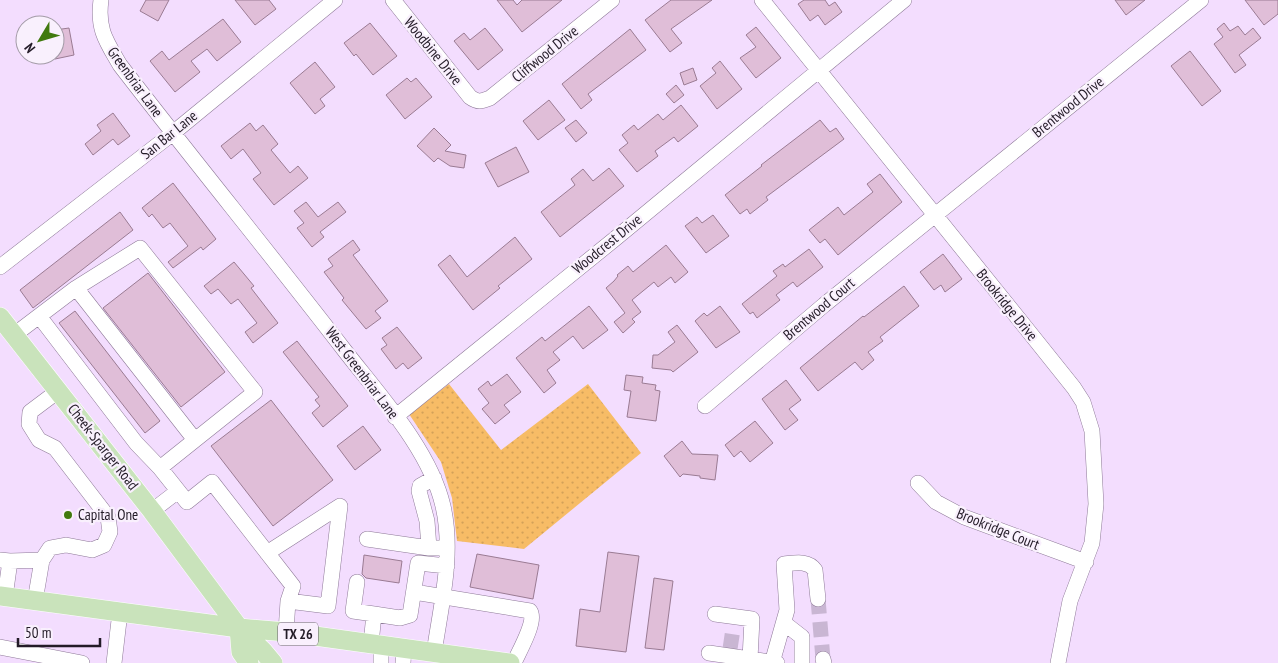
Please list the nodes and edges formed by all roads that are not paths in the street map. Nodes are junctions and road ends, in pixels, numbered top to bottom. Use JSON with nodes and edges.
{"nodes":[{"id":1,"x":101,"y":0,"type":"edge"},
{"id":2,"x":335,"y":0,"type":"edge"},
{"id":3,"x":393,"y":0,"type":"edge"},
{"id":4,"x":612,"y":0,"type":"edge"},
{"id":5,"x":762,"y":0,"type":"edge"},
{"id":6,"x":904,"y":0,"type":"edge"},
{"id":7,"x":1201,"y":0,"type":"edge"},
{"id":8,"x":818,"y":70,"type":"junction"},
{"id":9,"x":476,"y":101,"type":"joint"},
{"id":10,"x":173,"y":133,"type":"junction"},
{"id":11,"x":935,"y":215,"type":"junction"},
{"id":12,"x":0,"y":267,"type":"edge"},
{"id":13,"x":76,"y":288,"type":"junction"},
{"id":14,"x":39,"y":316,"type":"junction"},
{"id":15,"x":0,"y":317,"type":"edge"},
{"id":16,"x":14,"y":334,"type":"junction"},
{"id":17,"x":58,"y":391,"type":"junction"},
{"id":18,"x":705,"y":406,"type":"dead end"},
{"id":19,"x":395,"y":417,"type":"junction"},
{"id":20,"x":195,"y":440,"type":"junction"},
{"id":21,"x":160,"y":468,"type":"junction"},
{"id":22,"x":434,"y":478,"type":"junction"},
{"id":23,"x":918,"y":483,"type":"dead end"},
{"id":24,"x":178,"y":491,"type":"junction"},
{"id":25,"x":152,"y":511,"type":"junction"},
{"id":26,"x":367,"y":539,"type":"dead end"},
{"id":27,"x":429,"y":548,"type":"junction"},
{"id":28,"x":447,"y":548,"type":"junction"},
{"id":29,"x":267,"y":554,"type":"junction"},
{"id":30,"x":42,"y":560,"type":"junction"},
{"id":31,"x":5,"y":561,"type":"edge"},
{"id":32,"x":1086,"y":562,"type":"junction"},
{"id":33,"x":447,"y":566,"type":"junction"},
{"id":34,"x":356,"y":582,"type":"dead end"},
{"id":35,"x":414,"y":592,"type":"junction"},
{"id":36,"x":2,"y":596,"type":"edge"},
{"id":37,"x":442,"y":597,"type":"junction"},
{"id":38,"x":818,"y":599,"type":"tunnel mouth"},
{"id":39,"x":35,"y":601,"type":"junction"},
{"id":40,"x":288,"y":601,"type":"junction"},
{"id":41,"x":120,"y":612,"type":"junction"},
{"id":42,"x":374,"y":614,"type":"junction"},
{"id":43,"x":715,"y":614,"type":"dead end"},
{"id":44,"x":784,"y":623,"type":"junction"},
{"id":45,"x":239,"y":628,"type":"junction"},
{"id":46,"x":286,"y":632,"type":"junction"},
{"id":47,"x":0,"y":647,"type":"edge"},
{"id":48,"x":378,"y":651,"type":"edge"},
{"id":49,"x":434,"y":653,"type":"junction"},
{"id":50,"x":709,"y":653,"type":"dead end"},
{"id":51,"x":404,"y":656,"type":"edge"},
{"id":52,"x":750,"y":659,"type":"junction"},
{"id":53,"x":74,"y":662,"type":"edge"},
{"id":54,"x":114,"y":663,"type":"edge"},
{"id":55,"x":249,"y":663,"type":"edge"},
{"id":56,"x":273,"y":663,"type":"edge"},
{"id":57,"x":510,"y":663,"type":"edge"},
{"id":58,"x":514,"y":663,"type":"edge"},
{"id":59,"x":774,"y":663,"type":"edge"},
{"id":60,"x":802,"y":663,"type":"edge"},
{"id":61,"x":1058,"y":663,"type":"edge"}],
"edges":[{"from":1,"to":10,"type":"street","name":"Greenbriar Lane"},
{"from":2,"to":10,"type":"street","name":"San Bar Lane"},
{"from":3,"to":9,"type":"street","name":"Woodbine Drive"},
{"from":4,"to":9,"type":"street","name":"Cliffwood Drive"},
{"from":5,"to":8,"type":"street","name":"Brookridge Drive"},
{"from":6,"to":8,"type":"street","name":"Woodcrest Drive"},
{"from":7,"to":11,"type":"street","name":"Brentwood Drive"},
{"from":8,"to":11,"type":"street","name":"Brookridge Drive"},
{"from":8,"to":19,"type":"street","name":"Woodcrest Drive"},
{"from":10,"to":12,"type":"street","name":"San Bar Lane"},
{"from":10,"to":19,"type":"street","name":"West Greenbriar Lane"},
{"from":11,"to":18,"type":"street","name":"Brentwood Court"},
{"from":11,"to":32,"type":"street","name":"Brookridge Drive"},
{"from":13,"to":14,"type":"street"},
{"from":13,"to":20,"type":"street"},
{"from":13,"to":20,"type":"street"},
{"from":14,"to":16,"type":"street"},
{"from":14,"to":21,"type":"street"},
{"from":15,"to":16,"type":"main road","name":"Cheek-Sparger Road"},
{"from":16,"to":17,"type":"main road","name":"Cheek-Sparger Road"},
{"from":17,"to":25,"type":"main road","name":"Cheek-Sparger Road"},
{"from":17,"to":30,"type":"street"},
{"from":19,"to":22,"type":"street","name":"West Greenbriar Lane"},
{"from":20,"to":21,"type":"street"},
{"from":21,"to":24,"type":"street"},
{"from":22,"to":27,"type":"street"},
{"from":22,"to":28,"type":"street","name":"West Greenbriar Lane"},
{"from":23,"to":32,"type":"street","name":"Brookridge Court"},
{"from":24,"to":25,"type":"street"},
{"from":24,"to":29,"type":"street"},
{"from":25,"to":45,"type":"main road","name":"Cheek-Sparger Road"},
{"from":26,"to":27,"type":"street"},
{"from":27,"to":28,"type":"street"},
{"from":28,"to":33,"type":"street","name":"West Greenbriar Lane"},
{"from":29,"to":40,"type":"street"},
{"from":29,"to":40,"type":"street"},
{"from":30,"to":31,"type":"street"},
{"from":30,"to":39,"type":"street"},
{"from":31,"to":36,"type":"street"},
{"from":32,"to":61,"type":"street","name":"Brookridge Drive"},
{"from":33,"to":35,"type":"street"},
{"from":33,"to":37,"type":"street","name":"West Greenbriar Lane"},
{"from":34,"to":42,"type":"street"},
{"from":35,"to":37,"type":"street"},
{"from":35,"to":42,"type":"street"},
{"from":36,"to":39,"type":"main road","number":"TX 26"},
{"from":37,"to":49,"type":"street","name":"West Greenbriar Lane"},
{"from":37,"to":58,"type":"street"},
{"from":38,"to":44,"type":"street"},
{"from":39,"to":41,"type":"main road","number":"TX 26"},
{"from":40,"to":46,"type":"street"},
{"from":41,"to":45,"type":"main road","number":"TX 26"},
{"from":41,"to":54,"type":"street"},
{"from":42,"to":48,"type":"street"},
{"from":43,"to":52,"type":"street"},
{"from":44,"to":59,"type":"street"},
{"from":44,"to":60,"type":"street"},
{"from":45,"to":46,"type":"main road","number":"TX 26"},
{"from":45,"to":55,"type":"main road"},
{"from":45,"to":56,"type":"main road","name":"Cheek-Sparger Road"},
{"from":46,"to":48,"type":"main road","number":"TX 26"},
{"from":47,"to":53,"type":"street"},
{"from":48,"to":51,"type":"main road","number":"TX 26"},
{"from":49,"to":51,"type":"main road","number":"TX 26"},
{"from":49,"to":57,"type":"main road","number":"TX 26"},
{"from":50,"to":52,"type":"street"},
{"from":52,"to":59,"type":"street"}]}
